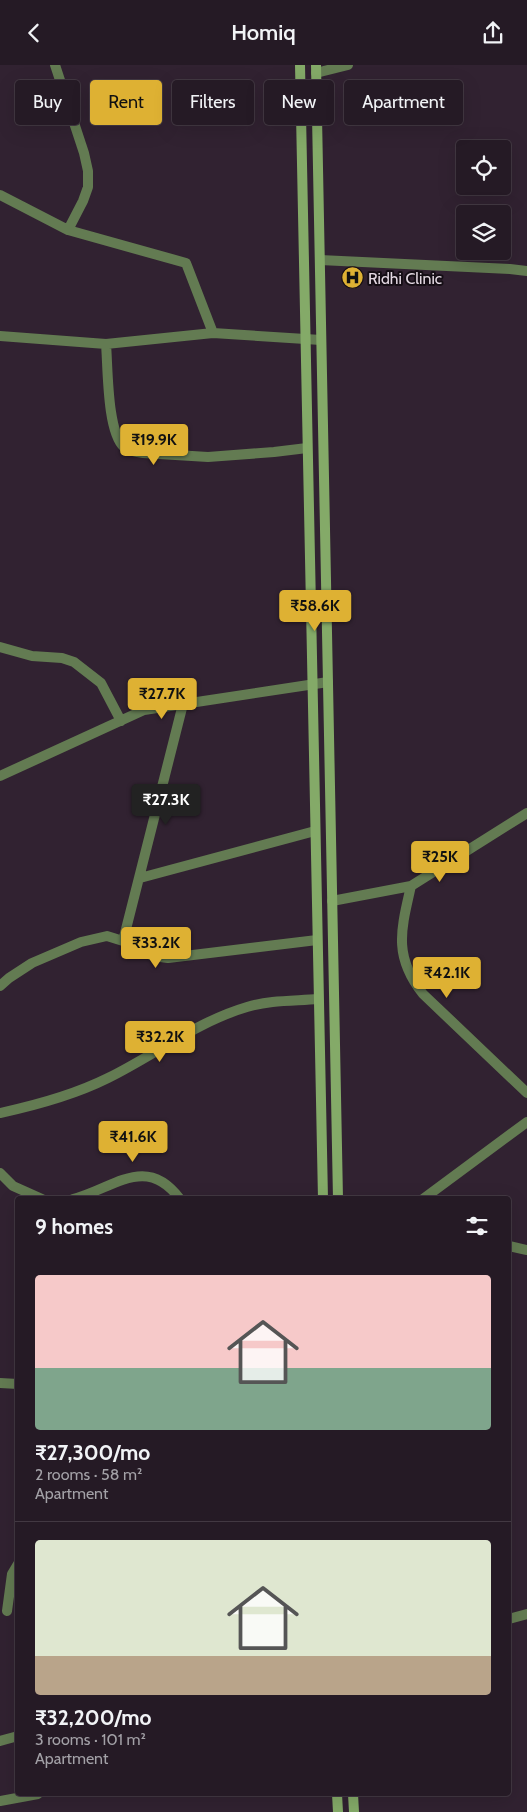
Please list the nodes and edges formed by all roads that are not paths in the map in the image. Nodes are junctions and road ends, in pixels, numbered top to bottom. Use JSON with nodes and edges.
{"nodes":[{"id":1,"x":56,"y":65,"type":"edge"},
{"id":2,"x":300,"y":65,"type":"edge"},
{"id":3,"x":348,"y":65,"type":"edge"},
{"id":4,"x":316,"y":69,"type":"edge"},
{"id":5,"x":0,"y":195,"type":"edge"},
{"id":6,"x":68,"y":230,"type":"junction"},
{"id":7,"x":320,"y":260,"type":"junction"},
{"id":8,"x":527,"y":271,"type":"edge"},
{"id":9,"x":213,"y":333,"type":"junction"},
{"id":10,"x":0,"y":336,"type":"edge"},
{"id":11,"x":305,"y":339,"type":"junction"},
{"id":12,"x":321,"y":340,"type":"junction"},
{"id":13,"x":106,"y":344,"type":"junction"},
{"id":14,"x":307,"y":448,"type":"junction"},
{"id":15,"x":0,"y":647,"type":"edge"},
{"id":16,"x":328,"y":681,"type":"junction"},
{"id":17,"x":312,"y":684,"type":"junction"},
{"id":18,"x":184,"y":704,"type":"junction"},
{"id":19,"x":121,"y":721,"type":"junction"},
{"id":20,"x":0,"y":776,"type":"edge"},
{"id":21,"x":527,"y":813,"type":"edge"},
{"id":22,"x":315,"y":831,"type":"junction"},
{"id":23,"x":140,"y":878,"type":"junction"},
{"id":24,"x":411,"y":886,"type":"junction"},
{"id":25,"x":332,"y":901,"type":"junction"},
{"id":26,"x":317,"y":940,"type":"junction"},
{"id":27,"x":123,"y":941,"type":"junction"},
{"id":28,"x":0,"y":986,"type":"edge"},
{"id":29,"x":318,"y":999,"type":"junction"},
{"id":30,"x":527,"y":1093,"type":"edge"},
{"id":31,"x":0,"y":1113,"type":"edge"},
{"id":32,"x":527,"y":1122,"type":"edge"},
{"id":33,"x":0,"y":1173,"type":"edge"},
{"id":34,"x":35,"y":1196,"type":"edge"},
{"id":35,"x":81,"y":1196,"type":"edge"},
{"id":36,"x":178,"y":1196,"type":"edge"},
{"id":37,"x":322,"y":1196,"type":"edge"},
{"id":38,"x":338,"y":1196,"type":"edge"},
{"id":39,"x":427,"y":1196,"type":"edge"},
{"id":40,"x":511,"y":1246,"type":"edge"},
{"id":41,"x":527,"y":1250,"type":"edge"},
{"id":42,"x":0,"y":1383,"type":"edge"},
{"id":43,"x":15,"y":1384,"type":"edge"},
{"id":44,"x":15,"y":1569,"type":"edge"},
{"id":45,"x":7,"y":1611,"type":"dead end"},
{"id":46,"x":527,"y":1614,"type":"edge"},
{"id":47,"x":511,"y":1618,"type":"edge"},
{"id":48,"x":15,"y":1737,"type":"edge"},
{"id":49,"x":0,"y":1741,"type":"edge"},
{"id":50,"x":27,"y":1796,"type":"edge"},
{"id":51,"x":337,"y":1796,"type":"edge"},
{"id":52,"x":353,"y":1796,"type":"edge"},
{"id":53,"x":0,"y":1801,"type":"edge"},
{"id":54,"x":338,"y":1812,"type":"edge"},
{"id":55,"x":354,"y":1812,"type":"edge"}],
"edges":[{"from":1,"to":6,"type":"street"},
{"from":2,"to":11,"type":"street"},
{"from":3,"to":4,"type":"street"},
{"from":4,"to":7,"type":"street"},
{"from":5,"to":6,"type":"street"},
{"from":6,"to":9,"type":"street"},
{"from":7,"to":8,"type":"street"},
{"from":7,"to":12,"type":"street"},
{"from":9,"to":11,"type":"street"},
{"from":9,"to":13,"type":"street"},
{"from":10,"to":13,"type":"street"},
{"from":11,"to":12,"type":"street"},
{"from":11,"to":14,"type":"street"},
{"from":12,"to":16,"type":"street"},
{"from":13,"to":14,"type":"street"},
{"from":14,"to":17,"type":"street"},
{"from":15,"to":19,"type":"street"},
{"from":16,"to":17,"type":"street"},
{"from":16,"to":25,"type":"street"},
{"from":17,"to":18,"type":"street"},
{"from":17,"to":22,"type":"street"},
{"from":18,"to":19,"type":"street"},
{"from":18,"to":23,"type":"street"},
{"from":19,"to":20,"type":"street"},
{"from":21,"to":24,"type":"street"},
{"from":22,"to":23,"type":"street"},
{"from":22,"to":26,"type":"street"},
{"from":23,"to":27,"type":"street"},
{"from":24,"to":25,"type":"street"},
{"from":24,"to":30,"type":"street"},
{"from":25,"to":38,"type":"street"},
{"from":26,"to":27,"type":"street"},
{"from":26,"to":29,"type":"street"},
{"from":27,"to":28,"type":"street"},
{"from":29,"to":31,"type":"street"},
{"from":29,"to":37,"type":"street"},
{"from":32,"to":39,"type":"street"},
{"from":33,"to":34,"type":"street"},
{"from":35,"to":36,"type":"street"},
{"from":40,"to":41,"type":"street"},
{"from":42,"to":43,"type":"street"},
{"from":44,"to":45,"type":"street"},
{"from":46,"to":47,"type":"street"},
{"from":48,"to":49,"type":"street"},
{"from":50,"to":53,"type":"street"},
{"from":51,"to":54,"type":"street"},
{"from":52,"to":55,"type":"street"}]}
